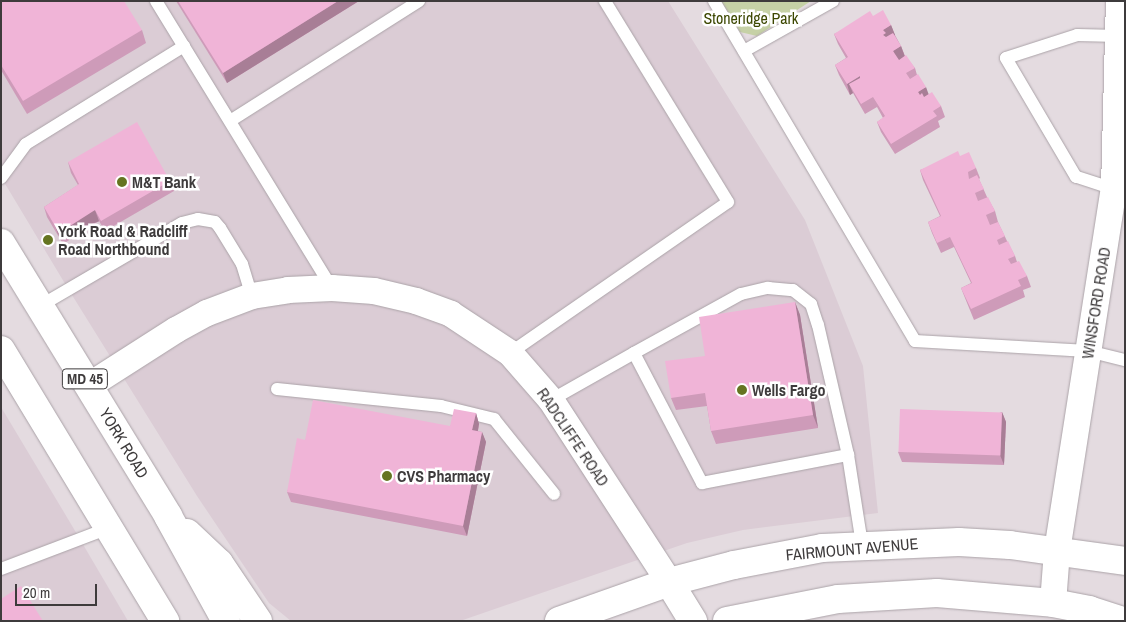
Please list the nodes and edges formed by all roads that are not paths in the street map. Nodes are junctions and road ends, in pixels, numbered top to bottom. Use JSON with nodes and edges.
{"nodes":[{"id":1,"x":156,"y":1,"type":"edge"},
{"id":2,"x":419,"y":1,"type":"edge"},
{"id":3,"x":605,"y":1,"type":"edge"},
{"id":4,"x":714,"y":1,"type":"edge"},
{"id":5,"x":833,"y":1,"type":"edge"},
{"id":6,"x":1119,"y":1,"type":"edge"},
{"id":7,"x":1119,"y":36,"type":"junction"},
{"id":8,"x":184,"y":46,"type":"junction"},
{"id":9,"x":744,"y":51,"type":"junction"},
{"id":10,"x":230,"y":121,"type":"junction"},
{"id":11,"x":1,"y":178,"type":"edge"},
{"id":12,"x":1114,"y":189,"type":"junction"},
{"id":13,"x":1,"y":243,"type":"edge"},
{"id":14,"x":332,"y":288,"type":"junction"},
{"id":15,"x":252,"y":296,"type":"junction"},
{"id":16,"x":40,"y":306,"type":"junction"},
{"id":17,"x":1,"y":350,"type":"edge"},
{"id":18,"x":1088,"y":351,"type":"junction"},
{"id":19,"x":510,"y":353,"type":"junction"},
{"id":20,"x":634,"y":353,"type":"junction"},
{"id":21,"x":1125,"y":360,"type":"edge"},
{"id":22,"x":90,"y":385,"type":"junction"},
{"id":23,"x":277,"y":388,"type":"dead end"},
{"id":24,"x":551,"y":400,"type":"junction"},
{"id":25,"x":848,"y":455,"type":"junction"},
{"id":26,"x":554,"y":494,"type":"dead end"},
{"id":27,"x":168,"y":516,"type":"junction"},
{"id":28,"x":109,"y":528,"type":"junction"},
{"id":29,"x":862,"y":544,"type":"junction"},
{"id":30,"x":1058,"y":551,"type":"junction"},
{"id":31,"x":1125,"y":561,"type":"edge"},
{"id":32,"x":1,"y":569,"type":"edge"},
{"id":33,"x":670,"y":582,"type":"junction"},
{"id":34,"x":1052,"y":604,"type":"junction"},
{"id":35,"x":165,"y":621,"type":"edge"},
{"id":36,"x":226,"y":621,"type":"edge"},
{"id":37,"x":258,"y":621,"type":"edge"},
{"id":38,"x":559,"y":621,"type":"edge"},
{"id":39,"x":694,"y":621,"type":"edge"},
{"id":40,"x":727,"y":621,"type":"edge"},
{"id":41,"x":1122,"y":621,"type":"edge"}],
"edges":[{"from":1,"to":8,"type":"lane"},
{"from":2,"to":10,"type":"lane"},
{"from":3,"to":19,"type":"lane"},
{"from":4,"to":9,"type":"lane"},
{"from":5,"to":9,"type":"lane"},
{"from":6,"to":7,"type":"street","name":"WINSFORD ROAD"},
{"from":7,"to":12,"type":"street","name":"WINSFORD ROAD"},
{"from":7,"to":12,"type":"lane"},
{"from":8,"to":10,"type":"lane"},
{"from":8,"to":11,"type":"lane"},
{"from":9,"to":18,"type":"lane"},
{"from":10,"to":14,"type":"lane"},
{"from":12,"to":18,"type":"street","name":"WINSFORD ROAD"},
{"from":13,"to":16,"type":"main road","name":"YORK ROAD","number":"MD 45"},
{"from":14,"to":15,"type":"street","name":"RADCLIFFE ROAD"},
{"from":14,"to":19,"type":"street","name":"RADCLIFFE ROAD"},
{"from":15,"to":16,"type":"lane"},
{"from":15,"to":22,"type":"street","name":"RADCLIFFE ROAD"},
{"from":16,"to":22,"type":"main road","name":"YORK ROAD","number":"MD 45"},
{"from":17,"to":28,"type":"main road"},
{"from":18,"to":21,"type":"lane"},
{"from":18,"to":30,"type":"street","name":"WINSFORD ROAD"},
{"from":19,"to":24,"type":"street","name":"RADCLIFFE ROAD"},
{"from":20,"to":24,"type":"lane"},
{"from":20,"to":25,"type":"lane"},
{"from":20,"to":25,"type":"lane"},
{"from":22,"to":27,"type":"main road","name":"YORK ROAD","number":"MD 45"},
{"from":23,"to":26,"type":"lane"},
{"from":24,"to":33,"type":"street","name":"RADCLIFFE ROAD"},
{"from":25,"to":29,"type":"lane"},
{"from":27,"to":36,"type":"main road","name":"YORK ROAD","number":"MD 45"},
{"from":27,"to":37,"type":"main road"},
{"from":28,"to":32,"type":"lane"},
{"from":28,"to":35,"type":"main road"},
{"from":29,"to":30,"type":"main road","name":"FAIRMOUNT AVENUE"},
{"from":29,"to":33,"type":"main road","name":"FAIRMOUNT AVENUE"},
{"from":30,"to":31,"type":"main road","name":"FAIRMOUNT AVENUE"},
{"from":30,"to":34,"type":"street","name":"WINSFORD ROAD"},
{"from":33,"to":38,"type":"main road","name":"FAIRMOUNT AVENUE"},
{"from":33,"to":39,"type":"main road"},
{"from":34,"to":40,"type":"main road"},
{"from":34,"to":41,"type":"main road"}]}
